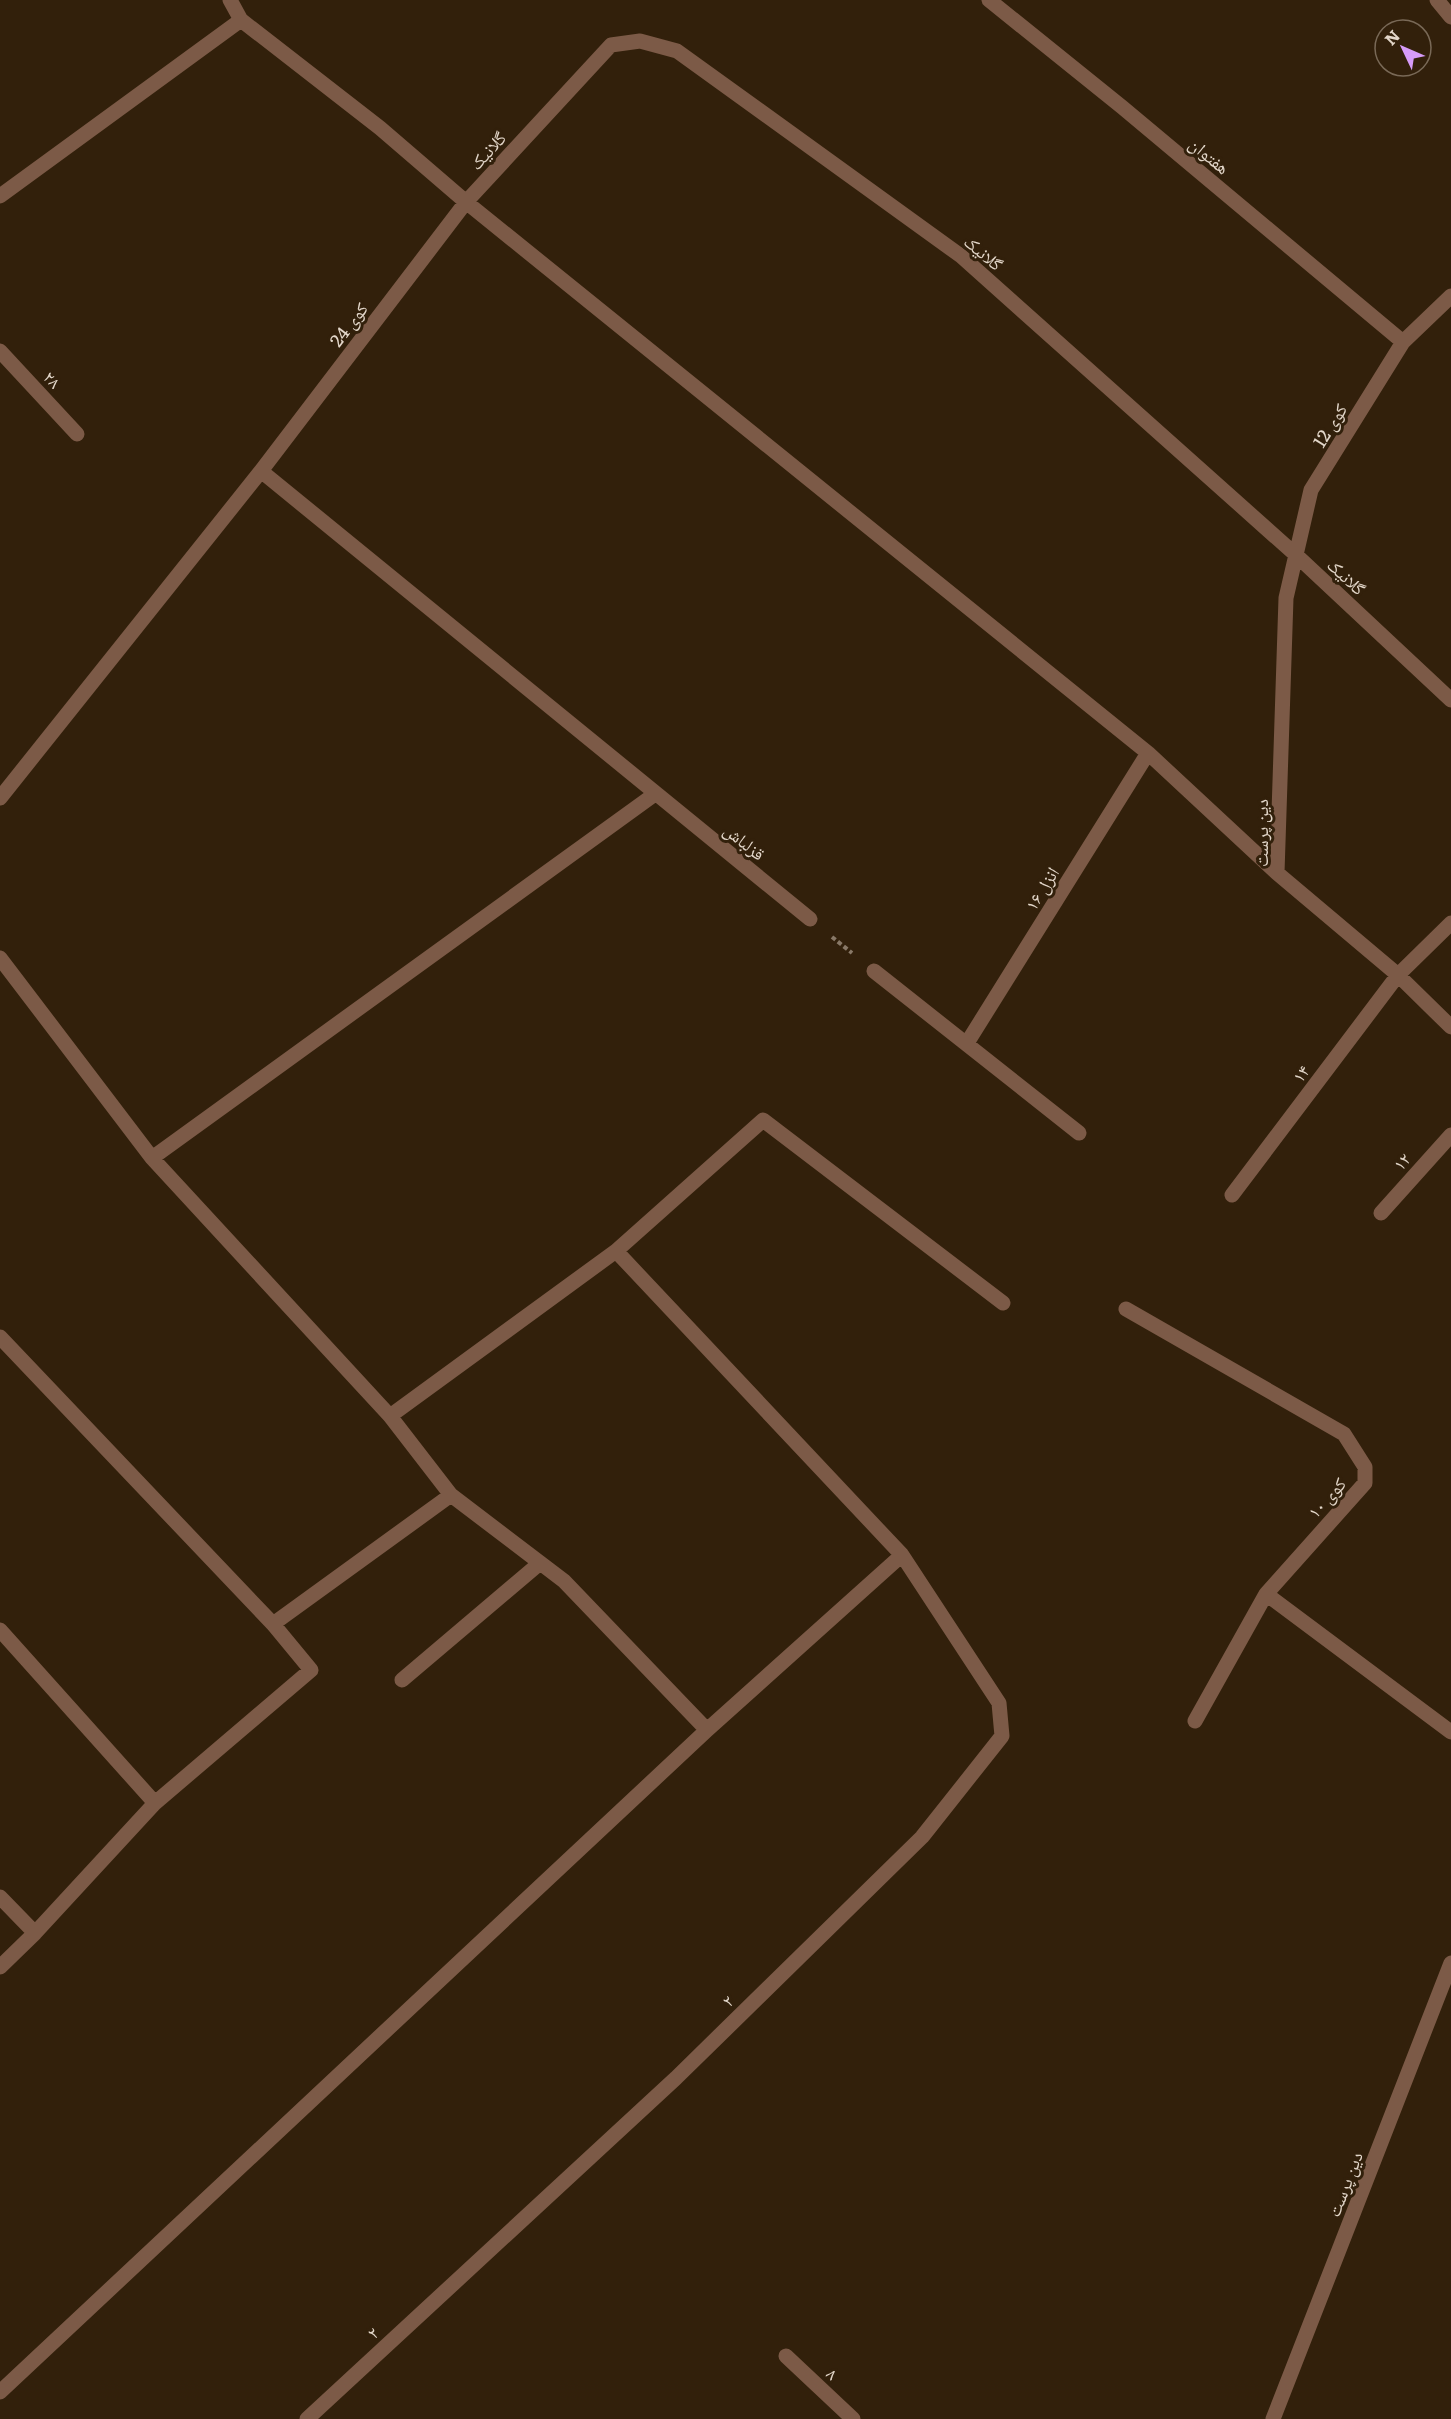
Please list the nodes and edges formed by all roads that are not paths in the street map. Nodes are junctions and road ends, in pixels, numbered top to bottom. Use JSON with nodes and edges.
{"nodes":[{"id":1,"x":230,"y":0,"type":"edge"},
{"id":2,"x":989,"y":0,"type":"edge"},
{"id":3,"x":1437,"y":0,"type":"edge"},
{"id":4,"x":1451,"y":17,"type":"edge"},
{"id":5,"x":241,"y":20,"type":"junction"},
{"id":6,"x":0,"y":196,"type":"edge"},
{"id":7,"x":466,"y":202,"type":"junction"},
{"id":8,"x":1451,"y":296,"type":"edge"},
{"id":9,"x":1403,"y":342,"type":"junction"},
{"id":10,"x":0,"y":351,"type":"edge"},
{"id":11,"x":77,"y":434,"type":"dead end"},
{"id":12,"x":261,"y":471,"type":"junction"},
{"id":13,"x":1296,"y":555,"type":"junction"},
{"id":14,"x":1286,"y":598,"type":"joint"},
{"id":15,"x":1451,"y":700,"type":"edge"},
{"id":16,"x":1148,"y":753,"type":"junction"},
{"id":17,"x":655,"y":794,"type":"junction"},
{"id":18,"x":0,"y":798,"type":"edge"},
{"id":19,"x":1277,"y":873,"type":"junction"},
{"id":20,"x":810,"y":919,"type":"road end"},
{"id":21,"x":1451,"y":923,"type":"edge"},
{"id":22,"x":0,"y":958,"type":"edge"},
{"id":23,"x":874,"y":971,"type":"road end"},
{"id":24,"x":1398,"y":975,"type":"junction"},
{"id":25,"x":1451,"y":1027,"type":"edge"},
{"id":26,"x":967,"y":1043,"type":"junction"},
{"id":27,"x":1079,"y":1134,"type":"dead end"},
{"id":28,"x":1451,"y":1135,"type":"edge"},
{"id":29,"x":152,"y":1158,"type":"junction"},
{"id":30,"x":1232,"y":1195,"type":"dead end"},
{"id":31,"x":1381,"y":1213,"type":"dead end"},
{"id":32,"x":616,"y":1251,"type":"junction"},
{"id":33,"x":1004,"y":1303,"type":"dead end"},
{"id":34,"x":1126,"y":1309,"type":"dead end"},
{"id":35,"x":0,"y":1337,"type":"edge"},
{"id":36,"x":390,"y":1416,"type":"junction"},
{"id":37,"x":451,"y":1495,"type":"junction"},
{"id":38,"x":902,"y":1555,"type":"junction"},
{"id":39,"x":540,"y":1563,"type":"junction"},
{"id":40,"x":1266,"y":1594,"type":"junction"},
{"id":41,"x":273,"y":1624,"type":"junction"},
{"id":42,"x":0,"y":1630,"type":"edge"},
{"id":43,"x":402,"y":1680,"type":"dead end"},
{"id":44,"x":1195,"y":1721,"type":"dead end"},
{"id":45,"x":707,"y":1730,"type":"junction"},
{"id":46,"x":1451,"y":1732,"type":"edge"},
{"id":47,"x":155,"y":1803,"type":"junction"},
{"id":48,"x":0,"y":1897,"type":"edge"},
{"id":49,"x":35,"y":1934,"type":"junction"},
{"id":50,"x":1451,"y":1963,"type":"edge"},
{"id":51,"x":0,"y":1967,"type":"edge"},
{"id":52,"x":786,"y":2356,"type":"dead end"},
{"id":53,"x":0,"y":2392,"type":"edge"},
{"id":54,"x":307,"y":2419,"type":"edge"},
{"id":55,"x":853,"y":2419,"type":"edge"},
{"id":56,"x":1273,"y":2419,"type":"edge"}],
"edges":[{"from":1,"to":5,"type":"street"},
{"from":2,"to":9,"type":"street","name":"هفتوان"},
{"from":3,"to":4,"type":"street"},
{"from":5,"to":6,"type":"street"},
{"from":5,"to":7,"type":"street"},
{"from":7,"to":12,"type":"street","name":"کوی 24"},
{"from":7,"to":13,"type":"street","name":"گلانیک"},
{"from":7,"to":16,"type":"street"},
{"from":8,"to":9,"type":"street","name":"کوی 12"},
{"from":9,"to":13,"type":"street","name":"کوی 12"},
{"from":10,"to":11,"type":"street","name":"۲۸"},
{"from":12,"to":17,"type":"street","name":"قزلباش"},
{"from":12,"to":18,"type":"street","name":"کوی 24"},
{"from":13,"to":14,"type":"street","name":"کوی 12"},
{"from":13,"to":15,"type":"street","name":"گلانیک"},
{"from":14,"to":19,"type":"street","name":"دین پرست"},
{"from":16,"to":19,"type":"street"},
{"from":16,"to":26,"type":"street","name":"۱۶ انزل"},
{"from":17,"to":20,"type":"street","name":"قزلباش"},
{"from":17,"to":29,"type":"street"},
{"from":19,"to":24,"type":"street","name":"دین پرست"},
{"from":21,"to":24,"type":"street","name":"۱۴"},
{"from":22,"to":29,"type":"street"},
{"from":23,"to":26,"type":"street"},
{"from":24,"to":25,"type":"street","name":"دین پرست"},
{"from":24,"to":30,"type":"street","name":"۱۴"},
{"from":26,"to":27,"type":"street"},
{"from":28,"to":31,"type":"street","name":"۱۲"},
{"from":29,"to":36,"type":"street"},
{"from":32,"to":33,"type":"street"},
{"from":32,"to":36,"type":"street"},
{"from":32,"to":38,"type":"street","name":"۲"},
{"from":34,"to":40,"type":"street","name":"کوی ۱۰"},
{"from":35,"to":41,"type":"street"},
{"from":36,"to":37,"type":"street"},
{"from":37,"to":39,"type":"street"},
{"from":37,"to":41,"type":"street"},
{"from":38,"to":45,"type":"street"},
{"from":38,"to":54,"type":"street","name":"۲"},
{"from":39,"to":43,"type":"street"},
{"from":39,"to":45,"type":"street"},
{"from":40,"to":44,"type":"street","name":"کوی ۱۰"},
{"from":40,"to":46,"type":"street"},
{"from":41,"to":47,"type":"street"},
{"from":42,"to":47,"type":"street"},
{"from":45,"to":53,"type":"street"},
{"from":47,"to":49,"type":"street"},
{"from":48,"to":49,"type":"street"},
{"from":49,"to":51,"type":"street"},
{"from":50,"to":56,"type":"street","name":"دین پرست"},
{"from":52,"to":55,"type":"street","name":"۸"}]}
